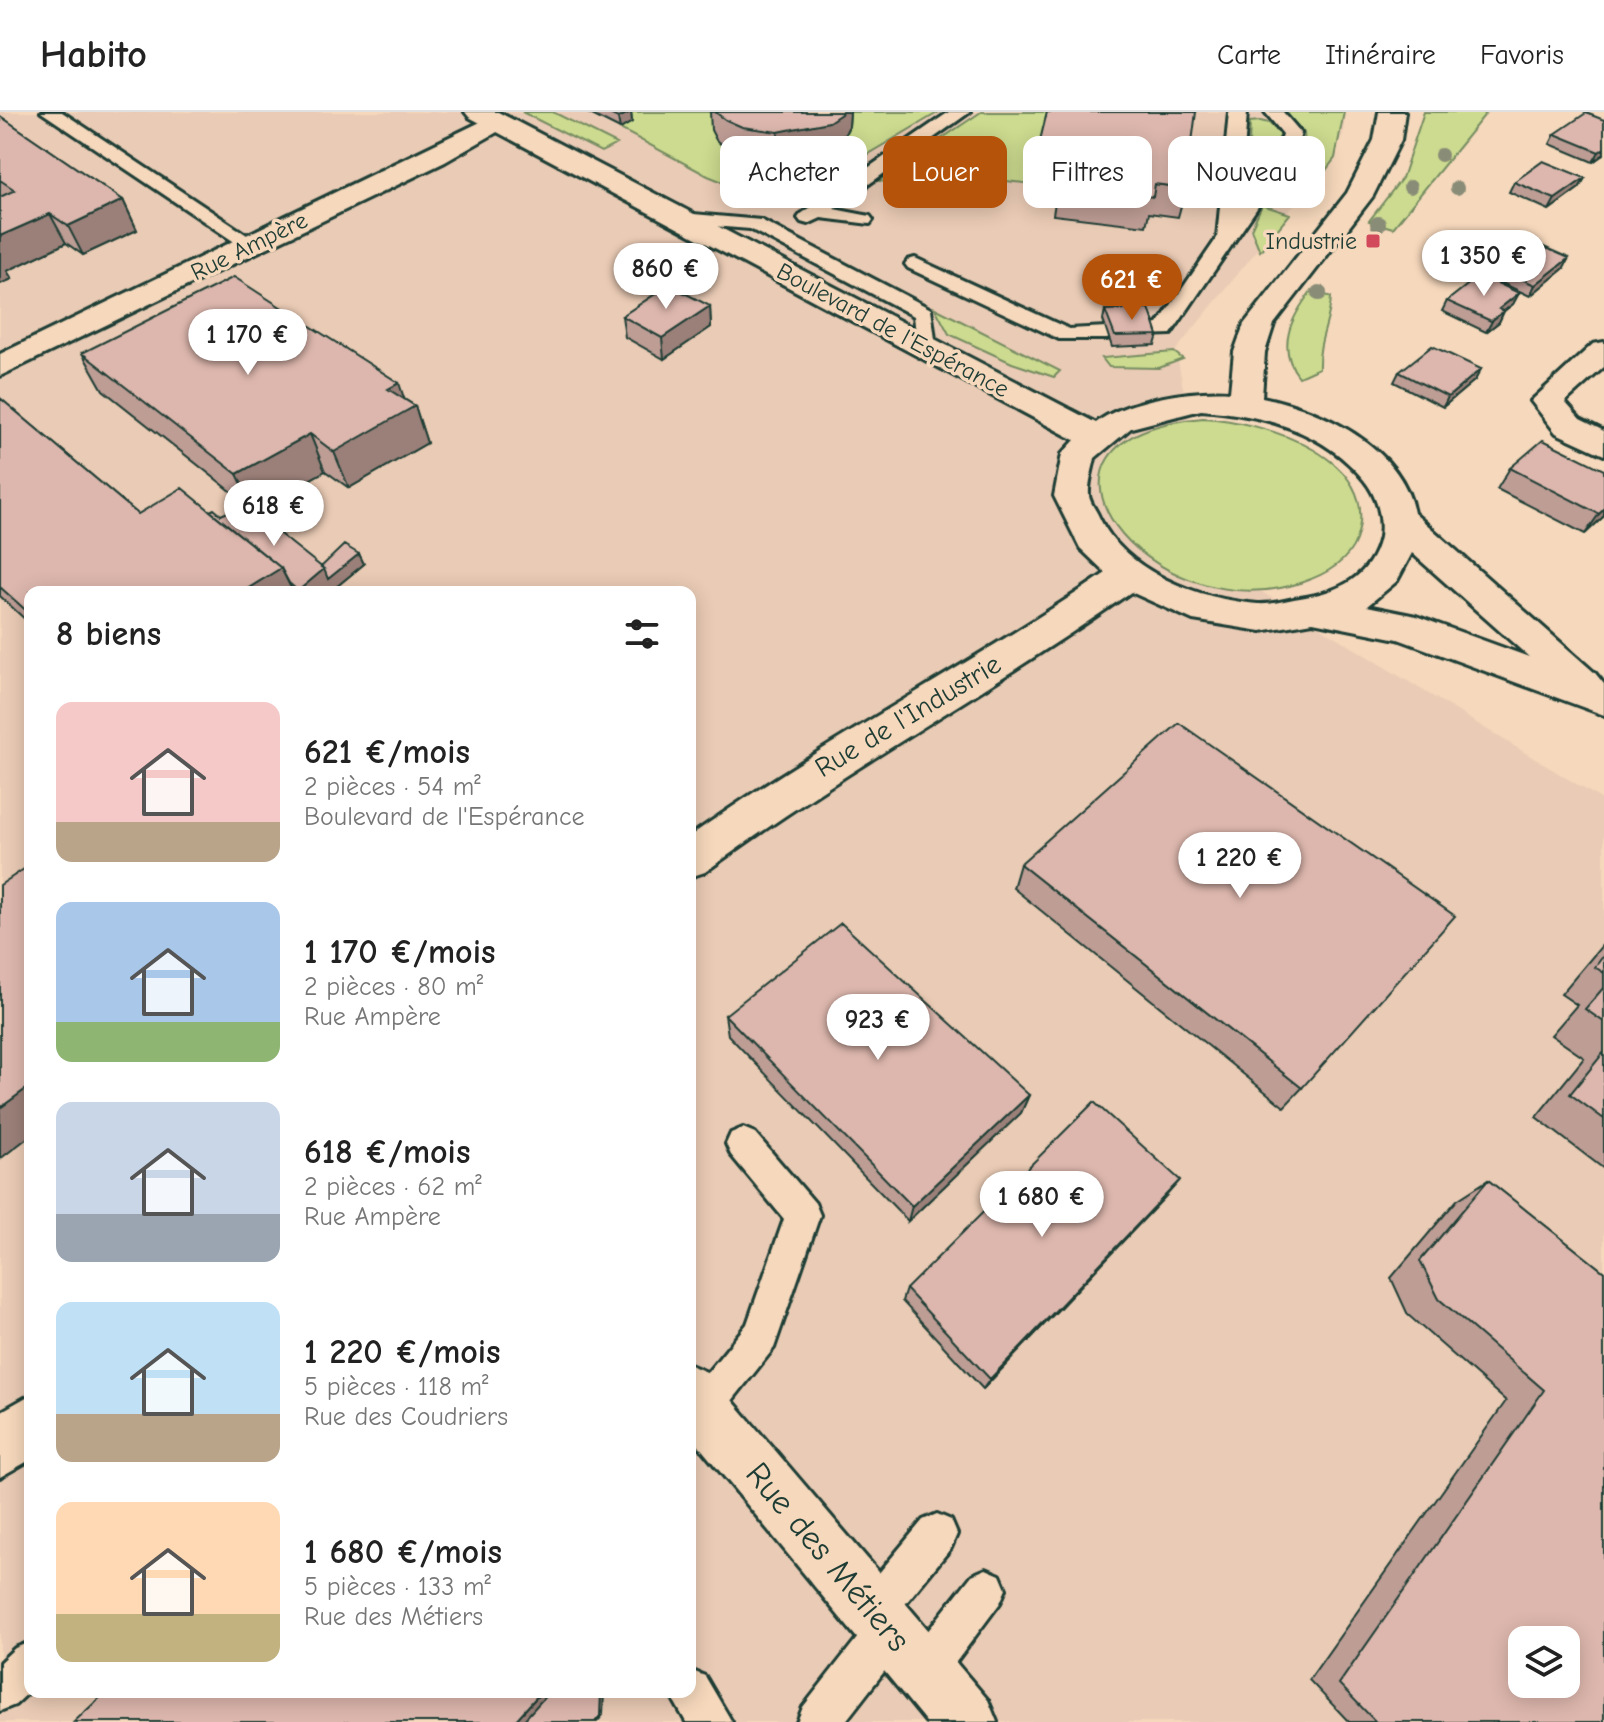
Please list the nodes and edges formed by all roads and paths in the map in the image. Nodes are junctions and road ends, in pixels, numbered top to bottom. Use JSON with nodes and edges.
{"nodes":[{"id":1,"x":50,"y":112,"type":"edge"},
{"id":2,"x":961,"y":112,"type":"edge"},
{"id":3,"x":1238,"y":112,"type":"edge"},
{"id":4,"x":1274,"y":112,"type":"edge"},
{"id":5,"x":1392,"y":112,"type":"edge"},
{"id":6,"x":488,"y":117,"type":"edge"},
{"id":7,"x":818,"y":212,"type":"junction"},
{"id":8,"x":682,"y":219,"type":"junction"},
{"id":9,"x":863,"y":220,"type":"dead end"},
{"id":10,"x":779,"y":237,"type":"junction"},
{"id":11,"x":252,"y":245,"type":"junction"},
{"id":12,"x":1225,"y":245,"type":"junction"},
{"id":13,"x":915,"y":264,"type":"dead end"},
{"id":14,"x":1150,"y":331,"type":"edge"},
{"id":15,"x":1107,"y":333,"type":"edge"},
{"id":16,"x":925,"y":347,"type":"junction"},
{"id":17,"x":1604,"y":351,"type":"edge"},
{"id":18,"x":0,"y":366,"type":"edge"},
{"id":19,"x":1245,"y":403,"type":"junction"},
{"id":20,"x":1094,"y":436,"type":"junction"},
{"id":21,"x":1604,"y":444,"type":"edge"},
{"id":22,"x":1399,"y":519,"type":"junction"},
{"id":23,"x":1127,"y":576,"type":"junction"},
{"id":24,"x":1319,"y":611,"type":"junction"},
{"id":25,"x":1598,"y":696,"type":"edge"},
{"id":26,"x":696,"y":855,"type":"edge"},
{"id":27,"x":743,"y":1144,"type":"dead end"},
{"id":28,"x":697,"y":1400,"type":"edge"},
{"id":29,"x":24,"y":1428,"type":"edge"},
{"id":30,"x":0,"y":1449,"type":"edge"},
{"id":31,"x":937,"y":1534,"type":"dead end"},
{"id":32,"x":986,"y":1589,"type":"dead end"},
{"id":33,"x":895,"y":1638,"type":"junction"},
{"id":34,"x":24,"y":1668,"type":"edge"},
{"id":35,"x":0,"y":1690,"type":"edge"},
{"id":36,"x":695,"y":1698,"type":"edge"},
{"id":37,"x":711,"y":1722,"type":"edge"},
{"id":38,"x":818,"y":1722,"type":"edge"},
{"id":39,"x":966,"y":1722,"type":"edge"}],
"edges":[{"from":1,"to":11,"type":"lane"},
{"from":2,"to":7,"type":"lane"},
{"from":3,"to":12,"type":"lane"},
{"from":4,"to":12,"type":"lane"},
{"from":5,"to":19,"type":"street"},
{"from":6,"to":8,"type":"street","name":"Boulevard de l'Espérance"},
{"from":6,"to":11,"type":"street","name":"Rue Ampère"},
{"from":7,"to":9,"type":"lane"},
{"from":7,"to":10,"type":"lane"},
{"from":8,"to":10,"type":"lane"},
{"from":8,"to":16,"type":"street","name":"Boulevard de l'Espérance"},
{"from":10,"to":16,"type":"lane"},
{"from":11,"to":18,"type":"street","name":"Rue Ampère"},
{"from":12,"to":14,"type":"lane"},
{"from":13,"to":15,"type":"lane"},
{"from":16,"to":20,"type":"street","name":"Boulevard de l'Espérance"},
{"from":17,"to":21,"type":"street"},
{"from":19,"to":20,"type":"street"},
{"from":19,"to":22,"type":"street"},
{"from":20,"to":23,"type":"street"},
{"from":22,"to":24,"type":"street"},
{"from":22,"to":25,"type":"street"},
{"from":23,"to":24,"type":"street"},
{"from":23,"to":26,"type":"street","name":"Rue de l'Industrie"},
{"from":24,"to":25,"type":"street"},
{"from":27,"to":28,"type":"lane"},
{"from":28,"to":33,"type":"street","name":"Rue des Métiers"},
{"from":29,"to":30,"type":"street"},
{"from":31,"to":33,"type":"lane"},
{"from":32,"to":33,"type":"lane"},
{"from":33,"to":38,"type":"lane"},
{"from":33,"to":39,"type":"street","name":"Rue des Métiers"},
{"from":34,"to":35,"type":"lane"},
{"from":36,"to":37,"type":"lane"}]}
